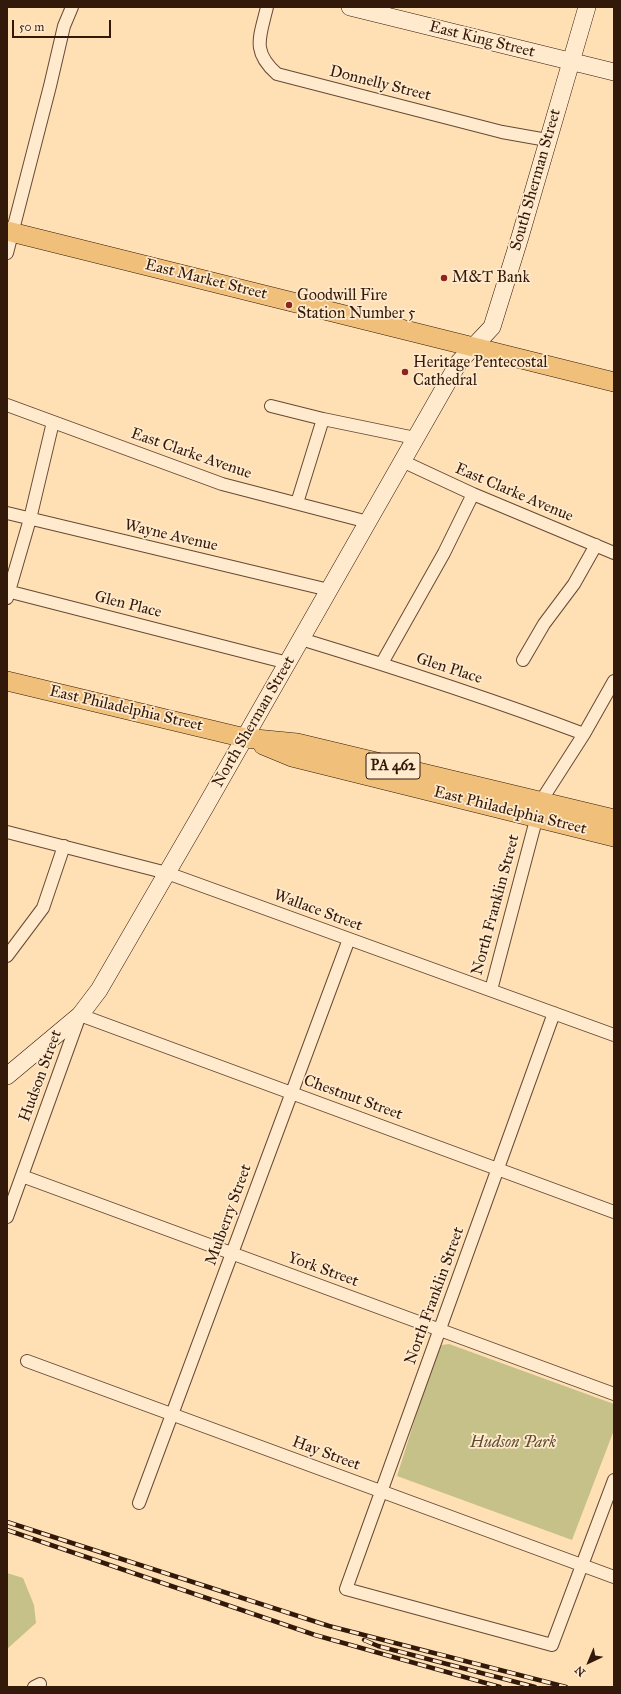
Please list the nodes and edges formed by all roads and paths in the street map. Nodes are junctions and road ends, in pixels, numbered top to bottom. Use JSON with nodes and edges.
{"nodes":[{"id":1,"x":72,"y":7,"type":"edge"},
{"id":2,"x":266,"y":7,"type":"edge"},
{"id":3,"x":350,"y":7,"type":"edge"},
{"id":4,"x":587,"y":7,"type":"edge"},
{"id":5,"x":571,"y":62,"type":"junction"},
{"id":6,"x":614,"y":72,"type":"edge"},
{"id":7,"x":547,"y":140,"type":"junction"},
{"id":8,"x":9,"y":231,"type":"edge"},
{"id":9,"x":7,"y":253,"type":"edge"},
{"id":10,"x":473,"y":347,"type":"junction"},
{"id":11,"x":614,"y":382,"type":"edge"},
{"id":12,"x":7,"y":405,"type":"edge"},
{"id":13,"x":271,"y":406,"type":"dead end"},
{"id":14,"x":323,"y":419,"type":"junction"},
{"id":15,"x":53,"y":422,"type":"junction"},
{"id":16,"x":415,"y":438,"type":"junction"},
{"id":17,"x":402,"y":461,"type":"junction"},
{"id":18,"x":473,"y":494,"type":"junction"},
{"id":19,"x":297,"y":503,"type":"junction"},
{"id":20,"x":7,"y":513,"type":"edge"},
{"id":21,"x":30,"y":519,"type":"junction"},
{"id":22,"x":368,"y":522,"type":"junction"},
{"id":23,"x":596,"y":545,"type":"junction"},
{"id":24,"x":614,"y":553,"type":"edge"},
{"id":25,"x":329,"y":590,"type":"junction"},
{"id":26,"x":8,"y":593,"type":"edge"},
{"id":27,"x":301,"y":639,"type":"junction"},
{"id":28,"x":523,"y":660,"type":"dead end"},
{"id":29,"x":288,"y":663,"type":"junction"},
{"id":30,"x":382,"y":663,"type":"junction"},
{"id":31,"x":7,"y":681,"type":"edge"},
{"id":32,"x":614,"y":681,"type":"edge"},
{"id":33,"x":584,"y":734,"type":"junction"},
{"id":34,"x":245,"y":738,"type":"junction"},
{"id":35,"x":538,"y":809,"type":"junction"},
{"id":36,"x":614,"y":819,"type":"edge"},
{"id":37,"x":7,"y":832,"type":"edge"},
{"id":38,"x":614,"y":837,"type":"edge"},
{"id":39,"x":64,"y":846,"type":"junction"},
{"id":40,"x":167,"y":873,"type":"junction"},
{"id":41,"x":349,"y":939,"type":"junction"},
{"id":42,"x":7,"y":956,"type":"edge"},
{"id":43,"x":491,"y":990,"type":"junction"},
{"id":44,"x":554,"y":1013,"type":"junction"},
{"id":45,"x":80,"y":1015,"type":"junction"},
{"id":46,"x":614,"y":1035,"type":"edge"},
{"id":47,"x":7,"y":1076,"type":"edge"},
{"id":48,"x":292,"y":1093,"type":"junction"},
{"id":49,"x":498,"y":1169,"type":"junction"},
{"id":50,"x":22,"y":1176,"type":"junction"},
{"id":51,"x":614,"y":1212,"type":"edge"},
{"id":52,"x":7,"y":1217,"type":"edge"},
{"id":53,"x":232,"y":1253,"type":"junction"},
{"id":54,"x":440,"y":1330,"type":"junction"},
{"id":55,"x":27,"y":1360,"type":"dead end"},
{"id":56,"x":614,"y":1394,"type":"edge"},
{"id":57,"x":172,"y":1414,"type":"junction"},
{"id":58,"x":614,"y":1480,"type":"edge"},
{"id":59,"x":381,"y":1491,"type":"junction"},
{"id":60,"x":139,"y":1503,"type":"dead end"},
{"id":61,"x":582,"y":1565,"type":"junction"},
{"id":62,"x":614,"y":1577,"type":"edge"}],
"edges":[{"from":1,"to":8,"type":"street"},
{"from":2,"to":7,"type":"street","name":"Donnelly Street"},
{"from":3,"to":5,"type":"main road","name":"East King Street"},
{"from":4,"to":5,"type":"main road","name":"South Sherman Street"},
{"from":5,"to":6,"type":"main road","name":"East King Street"},
{"from":5,"to":7,"type":"main road","name":"South Sherman Street"},
{"from":7,"to":10,"type":"main road","name":"South Sherman Street"},
{"from":8,"to":9,"type":"street"},
{"from":8,"to":10,"type":"main road","name":"East Market Street"},
{"from":10,"to":11,"type":"main road","name":"East Market Street"},
{"from":10,"to":16,"type":"main road","name":"North Sherman Street"},
{"from":12,"to":15,"type":"street","name":"East Clarke Avenue"},
{"from":13,"to":14,"type":"street"},
{"from":14,"to":16,"type":"street"},
{"from":14,"to":19,"type":"street"},
{"from":15,"to":19,"type":"street","name":"East Clarke Avenue"},
{"from":15,"to":21,"type":"street"},
{"from":16,"to":17,"type":"main road","name":"North Sherman Street"},
{"from":17,"to":18,"type":"street","name":"East Clarke Avenue"},
{"from":17,"to":22,"type":"main road","name":"North Sherman Street"},
{"from":18,"to":23,"type":"street","name":"East Clarke Avenue"},
{"from":18,"to":30,"type":"street"},
{"from":19,"to":22,"type":"street","name":"East Clarke Avenue"},
{"from":20,"to":21,"type":"street","name":"Wayne Avenue"},
{"from":21,"to":25,"type":"street","name":"Wayne Avenue"},
{"from":21,"to":26,"type":"street"},
{"from":22,"to":25,"type":"main road","name":"North Sherman Street"},
{"from":23,"to":24,"type":"street","name":"East Clarke Avenue"},
{"from":23,"to":28,"type":"street"},
{"from":25,"to":27,"type":"main road","name":"North Sherman Street"},
{"from":26,"to":29,"type":"street","name":"Glen Place"},
{"from":27,"to":29,"type":"main road","name":"North Sherman Street"},
{"from":27,"to":30,"type":"street","name":"Glen Place"},
{"from":29,"to":34,"type":"main road","name":"North Sherman Street"},
{"from":30,"to":33,"type":"street","name":"Glen Place"},
{"from":31,"to":34,"type":"main road","name":"East Philadelphia Street","number":"PA 462"},
{"from":32,"to":33,"type":"street","name":"North Franklin Street"},
{"from":33,"to":35,"type":"street","name":"North Franklin Street"},
{"from":34,"to":35,"type":"main road","name":"East Philadelphia Street","number":"PA 462"},
{"from":34,"to":40,"type":"main road","name":"North Sherman Street"},
{"from":35,"to":36,"type":"main road","name":"East Philadelphia Street","number":"PA 462"},
{"from":35,"to":38,"type":"main road","name":"East Philadelphia Street","number":"PA 462"},
{"from":35,"to":43,"type":"street","name":"North Franklin Street"},
{"from":37,"to":39,"type":"street","name":"Wallace Street"},
{"from":39,"to":40,"type":"street","name":"Wallace Street"},
{"from":39,"to":42,"type":"street"},
{"from":40,"to":41,"type":"street","name":"Wallace Street"},
{"from":40,"to":45,"type":"main road","name":"North Sherman Street"},
{"from":41,"to":43,"type":"street","name":"Wallace Street"},
{"from":41,"to":48,"type":"street","name":"Mulberry Street"},
{"from":43,"to":44,"type":"street","name":"Wallace Street"},
{"from":44,"to":46,"type":"street","name":"Wallace Street"},
{"from":44,"to":49,"type":"street","name":"North Franklin Street"},
{"from":45,"to":47,"type":"main road","name":"North Sherman Street"},
{"from":45,"to":48,"type":"street","name":"Chestnut Street"},
{"from":45,"to":50,"type":"street","name":"Hudson Street"},
{"from":48,"to":49,"type":"street","name":"Chestnut Street"},
{"from":48,"to":53,"type":"street","name":"Mulberry Street"},
{"from":49,"to":51,"type":"street","name":"Chestnut Street"},
{"from":49,"to":54,"type":"street","name":"North Franklin Street"},
{"from":50,"to":52,"type":"street","name":"Hudson Street"},
{"from":50,"to":53,"type":"street","name":"York Street"},
{"from":53,"to":54,"type":"street","name":"York Street"},
{"from":53,"to":57,"type":"street","name":"Mulberry Street"},
{"from":54,"to":56,"type":"street","name":"York Street"},
{"from":54,"to":59,"type":"street","name":"North Franklin Street"},
{"from":55,"to":57,"type":"street","name":"Hay Street"},
{"from":57,"to":59,"type":"street","name":"Hay Street"},
{"from":57,"to":60,"type":"street","name":"Mulberry Street"},
{"from":58,"to":61,"type":"street"},
{"from":59,"to":61,"type":"street","name":"Hay Street"},
{"from":59,"to":61,"type":"street","name":"North Franklin Street"},
{"from":61,"to":62,"type":"street","name":"Hay Street"}]}
